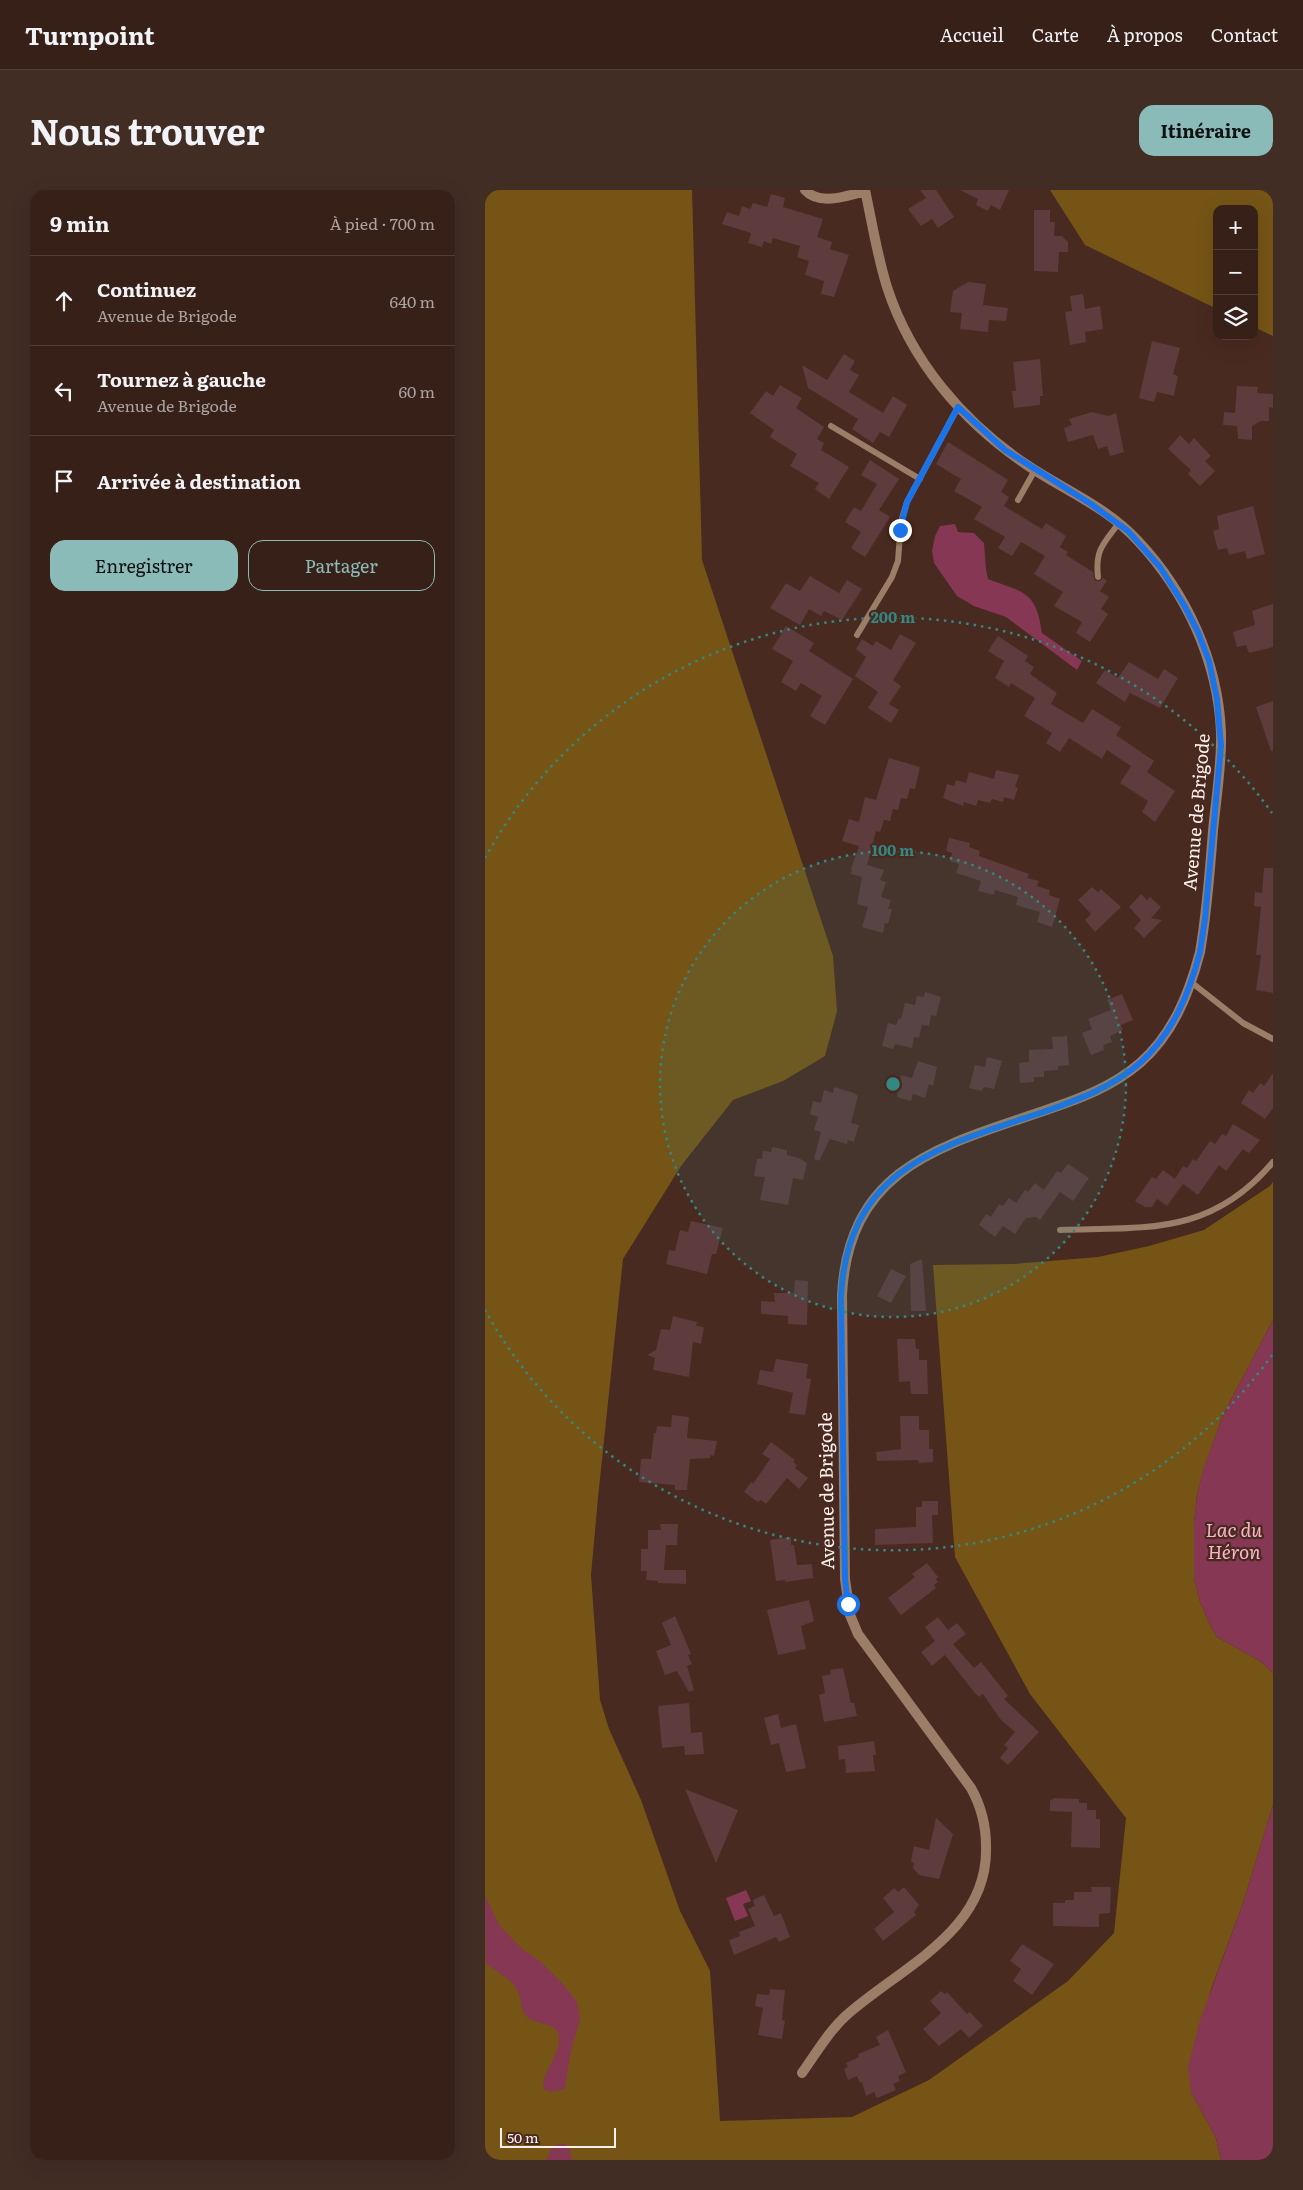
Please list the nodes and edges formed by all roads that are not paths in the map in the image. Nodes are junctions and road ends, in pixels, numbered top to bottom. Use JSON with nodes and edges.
{"nodes":[{"id":1,"x":805,"y":190,"type":"edge"},
{"id":2,"x":865,"y":191,"type":"edge"},
{"id":3,"x":958,"y":407,"type":"junction"},
{"id":4,"x":831,"y":426,"type":"dead end"},
{"id":5,"x":1035,"y":470,"type":"junction"},
{"id":6,"x":920,"y":479,"type":"junction"},
{"id":7,"x":1018,"y":500,"type":"dead end"},
{"id":8,"x":1119,"y":524,"type":"junction"},
{"id":9,"x":1098,"y":577,"type":"dead end"},
{"id":10,"x":857,"y":635,"type":"dead end"},
{"id":11,"x":1191,"y":982,"type":"junction"},
{"id":12,"x":1273,"y":1039,"type":"edge"},
{"id":13,"x":1273,"y":1162,"type":"edge"},
{"id":14,"x":1060,"y":1230,"type":"dead end"},
{"id":15,"x":802,"y":2072,"type":"dead end"}],
"edges":[{"from":1,"to":2,"type":"street","name":"Avenue de Brigode"},
{"from":2,"to":3,"type":"street","name":"Avenue de Brigode"},
{"from":3,"to":5,"type":"street","name":"Avenue de Brigode"},
{"from":3,"to":6,"type":"lane"},
{"from":4,"to":6,"type":"lane"},
{"from":5,"to":7,"type":"lane"},
{"from":5,"to":8,"type":"street","name":"Avenue de Brigode"},
{"from":6,"to":10,"type":"lane"},
{"from":8,"to":9,"type":"lane"},
{"from":8,"to":11,"type":"street","name":"Avenue de Brigode"},
{"from":11,"to":12,"type":"lane"},
{"from":11,"to":15,"type":"street","name":"Avenue de Brigode"},
{"from":13,"to":14,"type":"lane"}]}
